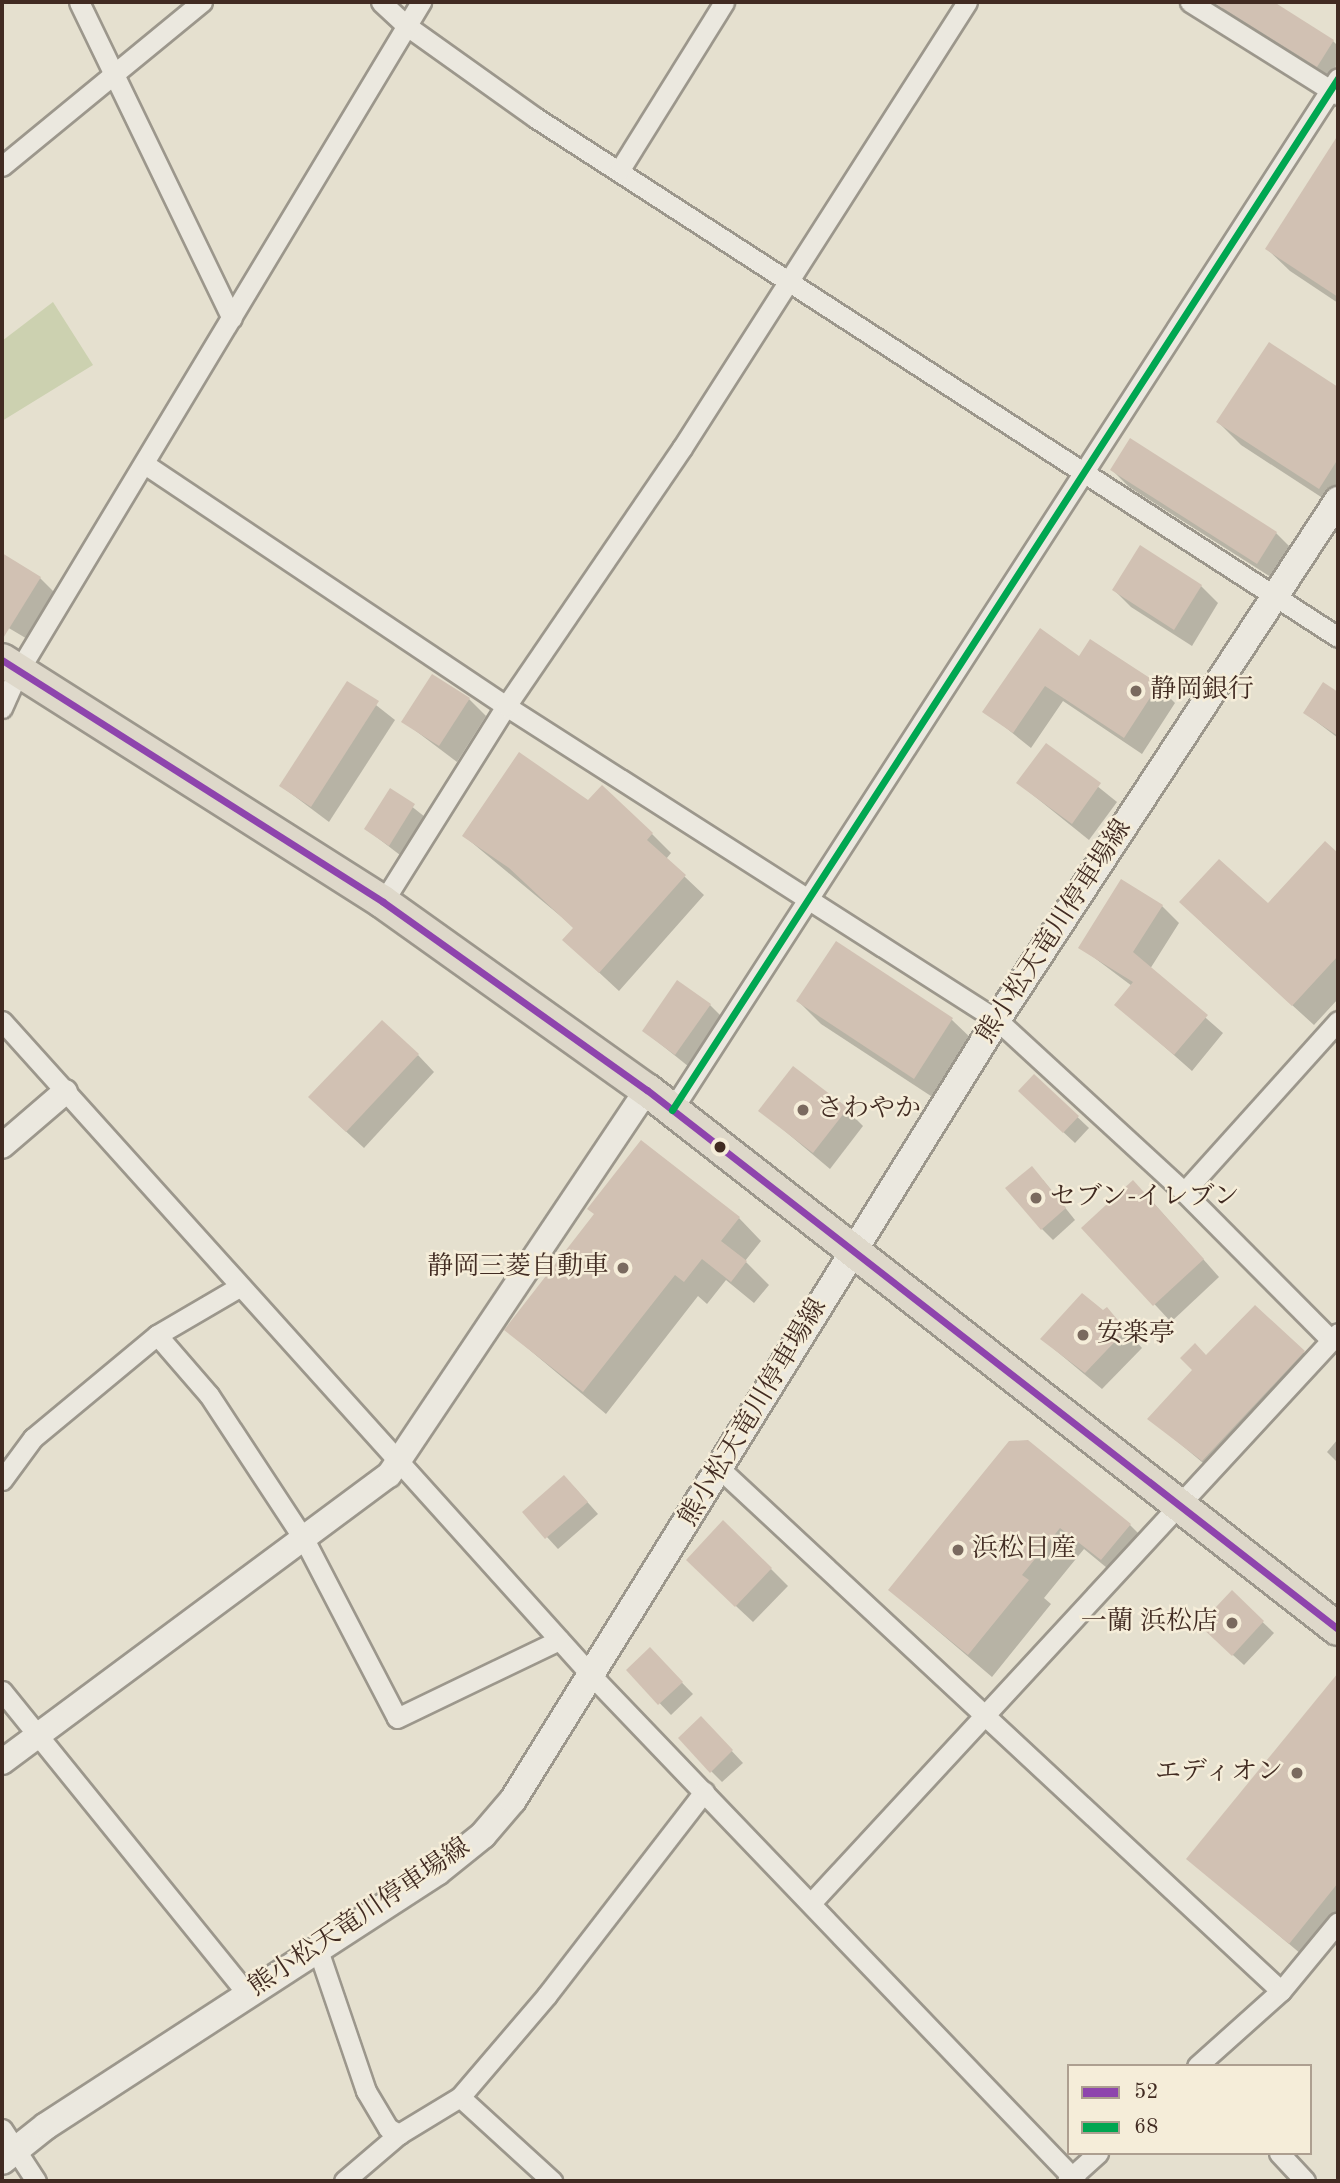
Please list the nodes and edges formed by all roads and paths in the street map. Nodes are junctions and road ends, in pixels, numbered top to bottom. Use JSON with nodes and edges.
{"nodes":[{"id":1,"x":79,"y":2,"type":"edge"},
{"id":2,"x":202,"y":2,"type":"edge"},
{"id":3,"x":381,"y":2,"type":"edge"},
{"id":4,"x":421,"y":2,"type":"edge"},
{"id":5,"x":724,"y":2,"type":"edge"},
{"id":6,"x":967,"y":2,"type":"edge"},
{"id":7,"x":1190,"y":2,"type":"edge"},
{"id":8,"x":407,"y":26,"type":"junction"},
{"id":9,"x":114,"y":78,"type":"junction"},
{"id":10,"x":1336,"y":88,"type":"edge"},
{"id":11,"x":2,"y":166,"type":"edge"},
{"id":12,"x":619,"y":171,"type":"junction"},
{"id":13,"x":789,"y":282,"type":"junction"},
{"id":14,"x":232,"y":318,"type":"junction"},
{"id":15,"x":146,"y":465,"type":"junction"},
{"id":16,"x":1082,"y":472,"type":"junction"},
{"id":17,"x":1338,"y":500,"type":"edge"},
{"id":18,"x":1274,"y":595,"type":"junction"},
{"id":19,"x":1338,"y":637,"type":"edge"},
{"id":20,"x":10,"y":665,"type":"edge"},
{"id":21,"x":506,"y":706,"type":"junction"},
{"id":22,"x":2,"y":708,"type":"edge"},
{"id":23,"x":806,"y":900,"type":"junction"},
{"id":24,"x":383,"y":902,"type":"junction"},
{"id":25,"x":997,"y":1020,"type":"junction"},
{"id":26,"x":2,"y":1021,"type":"edge"},
{"id":27,"x":1338,"y":1021,"type":"edge"},
{"id":28,"x":647,"y":1090,"type":"junction"},
{"id":29,"x":65,"y":1092,"type":"junction"},
{"id":30,"x":671,"y":1110,"type":"junction"},
{"id":31,"x":2,"y":1146,"type":"edge"},
{"id":32,"x":1184,"y":1192,"type":"junction"},
{"id":33,"x":853,"y":1248,"type":"junction"},
{"id":34,"x":239,"y":1287,"type":"junction"},
{"id":35,"x":157,"y":1335,"type":"junction"},
{"id":36,"x":1335,"y":1336,"type":"edge"},
{"id":37,"x":400,"y":1460,"type":"junction"},
{"id":38,"x":720,"y":1469,"type":"junction"},
{"id":39,"x":2,"y":1480,"type":"edge"},
{"id":40,"x":1178,"y":1506,"type":"junction"},
{"id":41,"x":304,"y":1541,"type":"junction"},
{"id":42,"x":1338,"y":1629,"type":"edge"},
{"id":43,"x":559,"y":1640,"type":"junction"},
{"id":44,"x":592,"y":1676,"type":"junction"},
{"id":45,"x":2,"y":1690,"type":"edge"},
{"id":46,"x":982,"y":1712,"type":"junction"},
{"id":47,"x":38,"y":1735,"type":"junction"},
{"id":48,"x":2,"y":1762,"type":"edge"},
{"id":49,"x":704,"y":1792,"type":"junction"},
{"id":50,"x":811,"y":1903,"type":"junction"},
{"id":51,"x":1338,"y":1922,"type":"edge"},
{"id":52,"x":318,"y":1950,"type":"junction"},
{"id":53,"x":1281,"y":1991,"type":"junction"},
{"id":54,"x":247,"y":1994,"type":"junction"},
{"id":55,"x":1199,"y":2064,"type":"edge"},
{"id":56,"x":460,"y":2097,"type":"junction"},
{"id":57,"x":399,"y":2134,"type":"junction"},
{"id":58,"x":6,"y":2146,"type":"edge"},
{"id":59,"x":1096,"y":2155,"type":"edge"},
{"id":60,"x":1281,"y":2155,"type":"edge"},
{"id":61,"x":1072,"y":2180,"type":"edge"},
{"id":62,"x":36,"y":2181,"type":"edge"},
{"id":63,"x":344,"y":2181,"type":"edge"},
{"id":64,"x":552,"y":2181,"type":"edge"},
{"id":65,"x":1306,"y":2181,"type":"edge"}],
"edges":[{"from":1,"to":9,"type":"street"},
{"from":2,"to":9,"type":"street"},
{"from":3,"to":8,"type":"street"},
{"from":4,"to":8,"type":"street"},
{"from":5,"to":12,"type":"street"},
{"from":6,"to":13,"type":"street"},
{"from":7,"to":10,"type":"street"},
{"from":8,"to":12,"type":"street"},
{"from":8,"to":14,"type":"street"},
{"from":9,"to":11,"type":"street"},
{"from":9,"to":14,"type":"street"},
{"from":10,"to":16,"type":"street"},
{"from":12,"to":13,"type":"street"},
{"from":13,"to":16,"type":"street"},
{"from":13,"to":21,"type":"street"},
{"from":14,"to":15,"type":"street"},
{"from":15,"to":20,"type":"street"},
{"from":15,"to":21,"type":"street"},
{"from":16,"to":18,"type":"street"},
{"from":16,"to":23,"type":"street"},
{"from":17,"to":18,"type":"main road","name":"熊小松天竜川停車場線"},
{"from":18,"to":19,"type":"street"},
{"from":18,"to":25,"type":"main road","name":"熊小松天竜川停車場線"},
{"from":20,"to":22,"type":"street"},
{"from":20,"to":24,"type":"highway"},
{"from":21,"to":23,"type":"street"},
{"from":21,"to":24,"type":"street"},
{"from":23,"to":25,"type":"street"},
{"from":23,"to":30,"type":"street"},
{"from":24,"to":28,"type":"highway"},
{"from":25,"to":32,"type":"street"},
{"from":25,"to":33,"type":"main road","name":"熊小松天竜川停車場線"},
{"from":26,"to":29,"type":"street"},
{"from":27,"to":32,"type":"street"},
{"from":28,"to":30,"type":"highway"},
{"from":28,"to":37,"type":"street"},
{"from":29,"to":31,"type":"street"},
{"from":29,"to":34,"type":"street"},
{"from":30,"to":33,"type":"highway"},
{"from":32,"to":36,"type":"street"},
{"from":33,"to":38,"type":"main road","name":"熊小松天竜川停車場線"},
{"from":33,"to":40,"type":"highway"},
{"from":34,"to":35,"type":"street"},
{"from":34,"to":37,"type":"street"},
{"from":35,"to":39,"type":"street"},
{"from":35,"to":41,"type":"street"},
{"from":36,"to":40,"type":"street"},
{"from":37,"to":41,"type":"street"},
{"from":37,"to":43,"type":"street"},
{"from":38,"to":44,"type":"main road","name":"熊小松天竜川停車場線"},
{"from":38,"to":46,"type":"street"},
{"from":40,"to":42,"type":"highway"},
{"from":40,"to":46,"type":"street"},
{"from":41,"to":43,"type":"street"},
{"from":41,"to":47,"type":"street"},
{"from":43,"to":44,"type":"street"},
{"from":44,"to":49,"type":"street"},
{"from":44,"to":52,"type":"main road","name":"熊小松天竜川停車場線"},
{"from":45,"to":47,"type":"street"},
{"from":46,"to":50,"type":"street"},
{"from":46,"to":53,"type":"street"},
{"from":47,"to":48,"type":"street"},
{"from":47,"to":54,"type":"street"},
{"from":49,"to":50,"type":"street"},
{"from":49,"to":56,"type":"street"},
{"from":50,"to":61,"type":"street"},
{"from":51,"to":53,"type":"street"},
{"from":52,"to":54,"type":"main road","name":"熊小松天竜川停車場線"},
{"from":52,"to":57,"type":"street"},
{"from":53,"to":55,"type":"street"},
{"from":54,"to":58,"type":"main road","name":"熊小松天竜川停車場線"},
{"from":56,"to":57,"type":"street"},
{"from":56,"to":64,"type":"street"},
{"from":57,"to":63,"type":"street"},
{"from":58,"to":62,"type":"street"},
{"from":59,"to":61,"type":"street"},
{"from":60,"to":65,"type":"street"}]}
